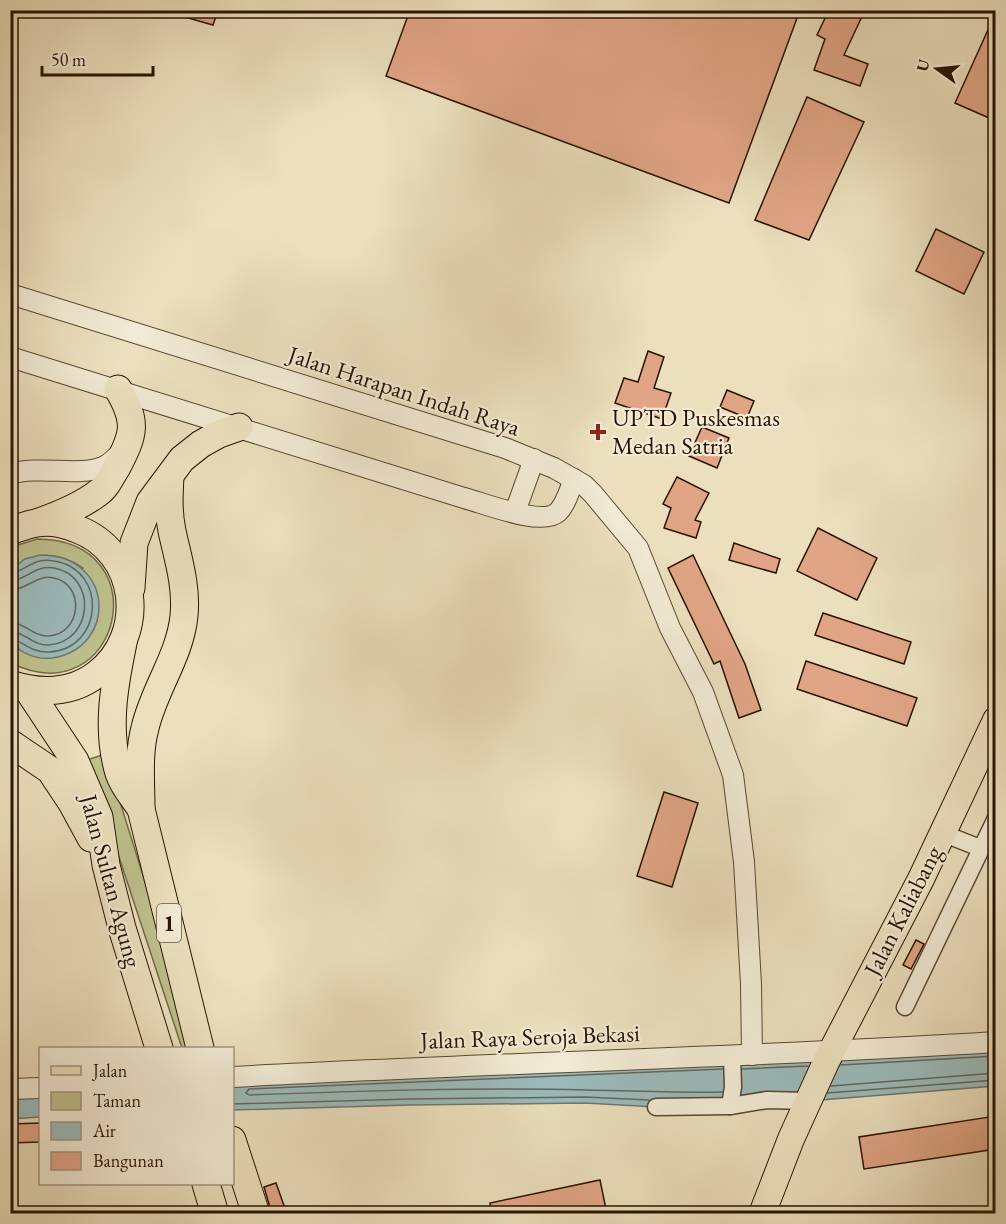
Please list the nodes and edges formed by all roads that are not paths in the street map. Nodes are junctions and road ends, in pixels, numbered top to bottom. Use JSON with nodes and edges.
{"nodes":[{"id":1,"x":10,"y":294,"type":"edge"},
{"id":2,"x":10,"y":357,"type":"edge"},
{"id":3,"x":118,"y":389,"type":"junction"},
{"id":4,"x":239,"y":427,"type":"junction"},
{"id":5,"x":130,"y":442,"type":"junction"},
{"id":6,"x":534,"y":459,"type":"junction"},
{"id":7,"x":10,"y":474,"type":"edge"},
{"id":8,"x":170,"y":476,"type":"junction"},
{"id":9,"x":574,"y":479,"type":"junction"},
{"id":10,"x":515,"y":512,"type":"junction"},
{"id":11,"x":38,"y":523,"type":"junction"},
{"id":12,"x":10,"y":531,"type":"edge"},
{"id":13,"x":130,"y":596,"type":"junction"},
{"id":14,"x":123,"y":643,"type":"junction"},
{"id":15,"x":20,"y":687,"type":"edge"},
{"id":16,"x":996,"y":720,"type":"edge"},
{"id":17,"x":10,"y":743,"type":"edge"},
{"id":18,"x":141,"y":809,"type":"junction"},
{"id":19,"x":996,"y":818,"type":"edge"},
{"id":20,"x":942,"y":833,"type":"junction"},
{"id":21,"x":980,"y":848,"type":"junction"},
{"id":22,"x":106,"y":865,"type":"junction"},
{"id":23,"x":905,"y":1007,"type":"dead end"},
{"id":24,"x":155,"y":1038,"type":"edge"},
{"id":25,"x":996,"y":1042,"type":"edge"},
{"id":26,"x":198,"y":1043,"type":"edge"},
{"id":27,"x":752,"y":1055,"type":"junction"},
{"id":28,"x":828,"y":1057,"type":"junction"},
{"id":29,"x":732,"y":1058,"type":"junction"},
{"id":30,"x":234,"y":1077,"type":"edge"},
{"id":31,"x":39,"y":1088,"type":"edge"},
{"id":32,"x":10,"y":1089,"type":"edge"},
{"id":33,"x":808,"y":1101,"type":"junction"},
{"id":34,"x":730,"y":1106,"type":"junction"},
{"id":35,"x":656,"y":1107,"type":"dead end"},
{"id":36,"x":234,"y":1146,"type":"edge"},
{"id":37,"x":206,"y":1185,"type":"edge"},
{"id":38,"x":215,"y":1214,"type":"edge"},
{"id":39,"x":256,"y":1214,"type":"edge"},
{"id":40,"x":762,"y":1214,"type":"edge"}],
"edges":[{"from":1,"to":6,"type":"street","name":"Jalan Harapan Indah Raya"},
{"from":2,"to":3,"type":"street"},
{"from":3,"to":4,"type":"street"},
{"from":3,"to":5,"type":"highway"},
{"from":4,"to":8,"type":"highway"},
{"from":4,"to":10,"type":"street"},
{"from":5,"to":7,"type":"street"},
{"from":5,"to":11,"type":"highway"},
{"from":6,"to":9,"type":"street"},
{"from":6,"to":10,"type":"street","name":"Jalan Harapan Indah Raya"},
{"from":8,"to":13,"type":"highway"},
{"from":8,"to":18,"type":"highway"},
{"from":9,"to":10,"type":"street"},
{"from":9,"to":27,"type":"street"},
{"from":11,"to":12,"type":"highway","number":"1"},
{"from":11,"to":13,"type":"highway","number":"1"},
{"from":13,"to":14,"type":"highway","number":"1"},
{"from":14,"to":15,"type":"highway","number":"1"},
{"from":14,"to":18,"type":"highway","name":"Jalan Sultan Agung","number":"1"},
{"from":15,"to":22,"type":"highway","name":"Jalan Sultan Agung","number":"1"},
{"from":16,"to":20,"type":"main road","name":"Jalan Kaliabang"},
{"from":17,"to":22,"type":"highway"},
{"from":18,"to":26,"type":"highway","name":"Jalan Sultan Agung","number":"1"},
{"from":19,"to":21,"type":"street"},
{"from":20,"to":21,"type":"street"},
{"from":20,"to":28,"type":"main road","name":"Jalan Kaliabang"},
{"from":21,"to":23,"type":"street"},
{"from":22,"to":24,"type":"highway","name":"Jalan Sultan Agung","number":"1"},
{"from":25,"to":28,"type":"street","name":"Jalan Raya Seroja Bekasi"},
{"from":27,"to":28,"type":"street","name":"Jalan Raya Seroja Bekasi"},
{"from":27,"to":29,"type":"street","name":"Jalan Raya Seroja Bekasi"},
{"from":28,"to":33,"type":"main road","name":"Jalan Kaliabang"},
{"from":29,"to":30,"type":"street","name":"Jalan Raya Seroja Bekasi"},
{"from":29,"to":34,"type":"street"},
{"from":31,"to":32,"type":"street"},
{"from":33,"to":34,"type":"street"},
{"from":33,"to":40,"type":"main road","name":"Jalan Kaliabang"},
{"from":34,"to":35,"type":"street"},
{"from":36,"to":39,"type":"highway"},
{"from":37,"to":38,"type":"highway"}]}
